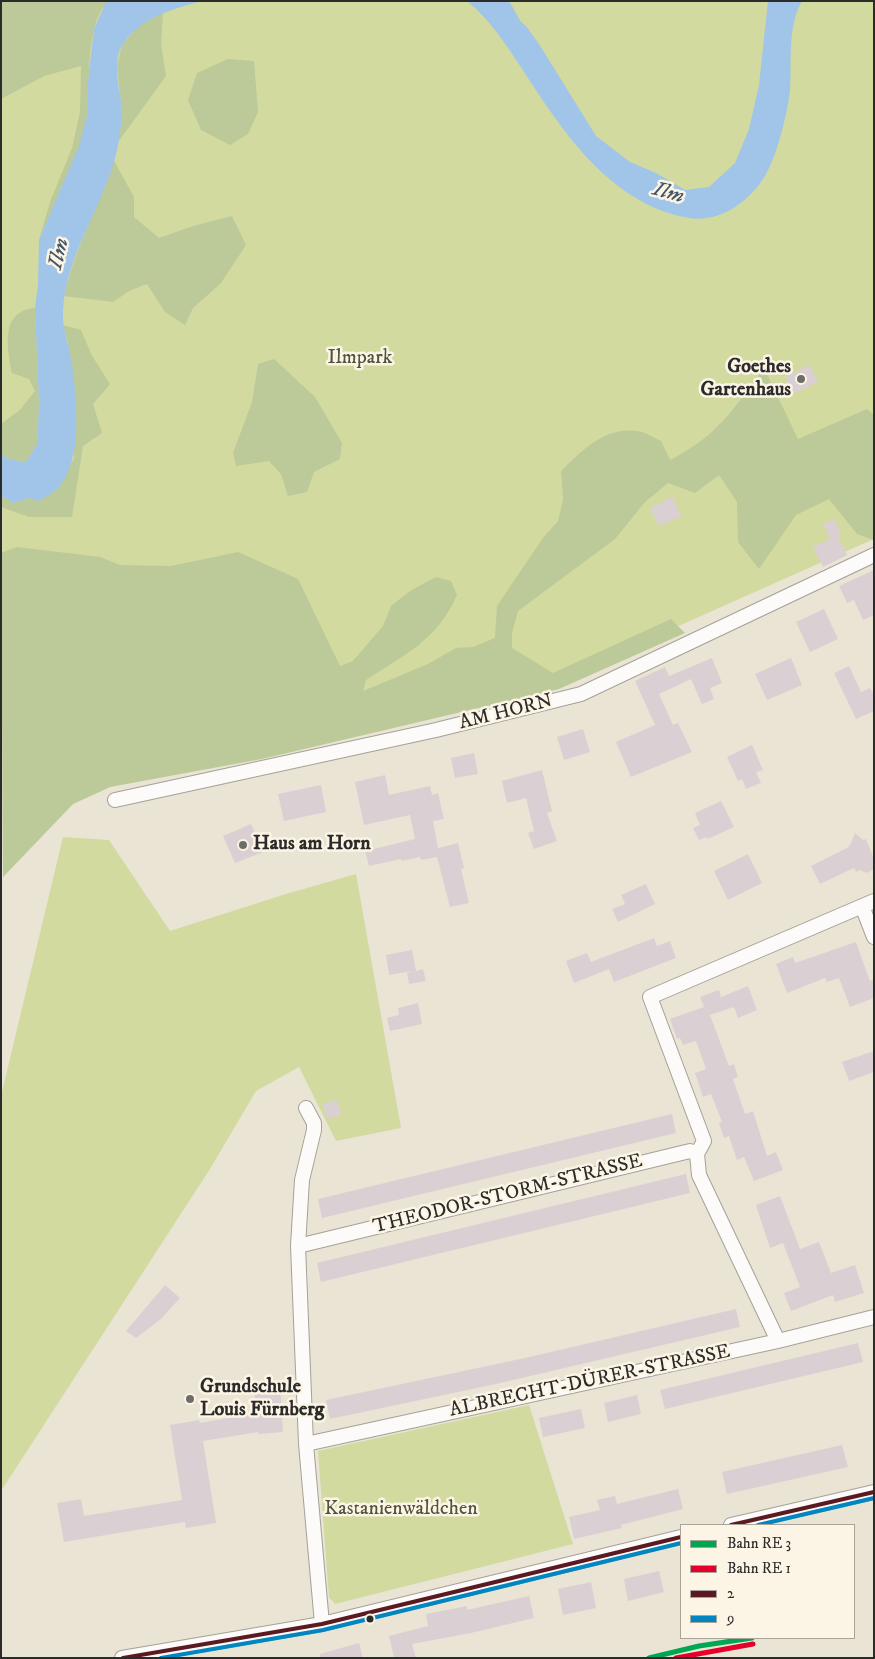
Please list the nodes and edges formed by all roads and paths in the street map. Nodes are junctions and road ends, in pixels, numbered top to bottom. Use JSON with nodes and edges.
{"nodes":[{"id":1,"x":874,"y":555,"type":"edge"},
{"id":2,"x":114,"y":800,"type":"dead end"},
{"id":3,"x":868,"y":903,"type":"edge"},
{"id":4,"x":874,"y":937,"type":"edge"},
{"id":5,"x":306,"y":1108,"type":"dead end"},
{"id":6,"x":697,"y":1154,"type":"junction"},
{"id":7,"x":298,"y":1246,"type":"junction"},
{"id":8,"x":874,"y":1317,"type":"edge"},
{"id":9,"x":778,"y":1341,"type":"junction"},
{"id":10,"x":306,"y":1444,"type":"junction"},
{"id":11,"x":874,"y":1492,"type":"edge"},
{"id":12,"x":735,"y":1524,"type":"edge"},
{"id":13,"x":680,"y":1537,"type":"edge"},
{"id":14,"x":322,"y":1624,"type":"junction"},
{"id":15,"x":122,"y":1658,"type":"edge"}],
"edges":[{"from":1,"to":2,"type":"street","name":"AM HORN"},
{"from":3,"to":4,"type":"street"},
{"from":3,"to":6,"type":"street"},
{"from":5,"to":7,"type":"street"},
{"from":6,"to":7,"type":"street","name":"THEODOR-STORM-STRASSE"},
{"from":6,"to":9,"type":"street"},
{"from":7,"to":10,"type":"street"},
{"from":8,"to":9,"type":"street","name":"ALBRECHT-DÜRER-STRASSE"},
{"from":9,"to":10,"type":"street","name":"ALBRECHT-DÜRER-STRASSE"},
{"from":10,"to":14,"type":"street"},
{"from":11,"to":12,"type":"street"},
{"from":13,"to":14,"type":"street"},
{"from":14,"to":15,"type":"street"}]}
